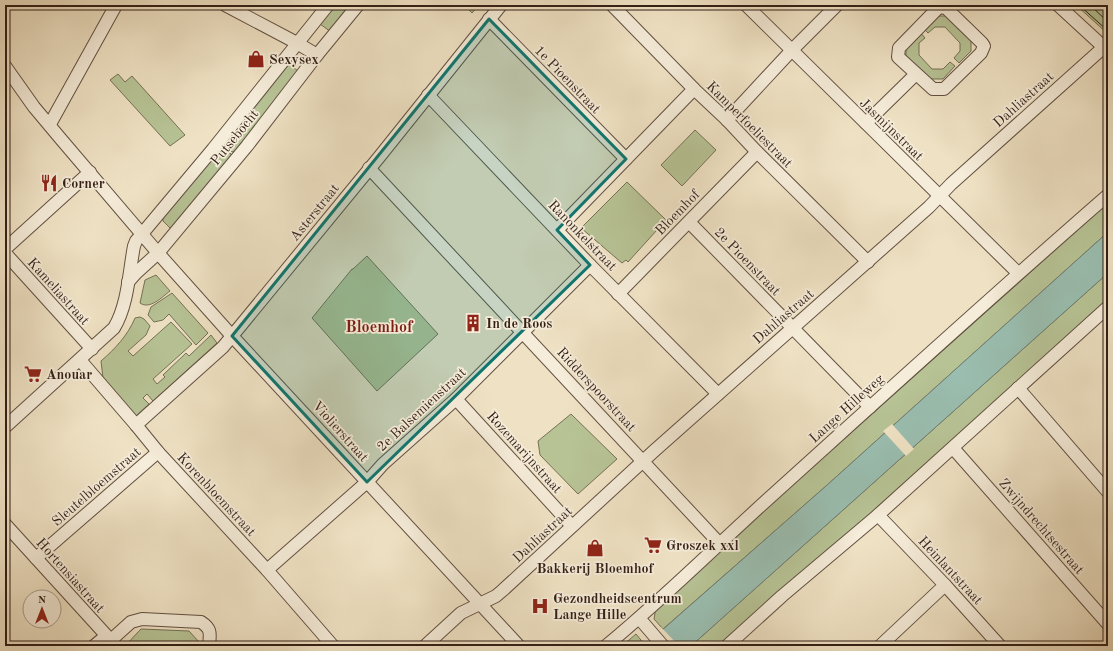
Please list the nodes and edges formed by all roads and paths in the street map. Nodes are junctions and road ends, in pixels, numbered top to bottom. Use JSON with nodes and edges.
{"nodes":[{"id":1,"x":116,"y":5,"type":"edge"},
{"id":2,"x":225,"y":5,"type":"edge"},
{"id":3,"x":328,"y":5,"type":"edge"},
{"id":4,"x":358,"y":5,"type":"edge"},
{"id":5,"x":501,"y":5,"type":"edge"},
{"id":6,"x":612,"y":5,"type":"edge"},
{"id":7,"x":746,"y":5,"type":"edge"},
{"id":8,"x":836,"y":5,"type":"edge"},
{"id":9,"x":1058,"y":5,"type":"edge"},
{"id":10,"x":489,"y":20,"type":"junction"},
{"id":11,"x":297,"y":43,"type":"junction"},
{"id":12,"x":1106,"y":49,"type":"edge"},
{"id":13,"x":792,"y":50,"type":"junction"},
{"id":14,"x":317,"y":55,"type":"junction"},
{"id":15,"x":5,"y":66,"type":"edge"},
{"id":16,"x":916,"y":74,"type":"junction"},
{"id":17,"x":694,"y":89,"type":"junction"},
{"id":18,"x":428,"y":95,"type":"junction"},
{"id":19,"x":727,"y":120,"type":"junction"},
{"id":20,"x":866,"y":123,"type":"junction"},
{"id":21,"x":50,"y":124,"type":"junction"},
{"id":22,"x":757,"y":152,"type":"junction"},
{"id":23,"x":626,"y":159,"type":"junction"},
{"id":24,"x":369,"y":168,"type":"junction"},
{"id":25,"x":90,"y":172,"type":"junction"},
{"id":26,"x":1108,"y":195,"type":"edge"},
{"id":27,"x":941,"y":196,"type":"junction"},
{"id":28,"x":689,"y":222,"type":"junction"},
{"id":29,"x":557,"y":230,"type":"junction"},
{"id":30,"x":142,"y":234,"type":"junction"},
{"id":31,"x":5,"y":249,"type":"edge"},
{"id":32,"x":5,"y":253,"type":"edge"},
{"id":33,"x":158,"y":253,"type":"junction"},
{"id":34,"x":868,"y":262,"type":"junction"},
{"id":35,"x":590,"y":265,"type":"junction"},
{"id":36,"x":1018,"y":273,"type":"junction"},
{"id":37,"x":128,"y":283,"type":"junction"},
{"id":38,"x":618,"y":294,"type":"junction"},
{"id":39,"x":1108,"y":307,"type":"edge"},
{"id":40,"x":792,"y":328,"type":"junction"},
{"id":41,"x":523,"y":332,"type":"junction"},
{"id":42,"x":232,"y":336,"type":"junction"},
{"id":43,"x":92,"y":349,"type":"junction"},
{"id":44,"x":80,"y":360,"type":"junction"},
{"id":45,"x":1018,"y":388,"type":"junction"},
{"id":46,"x":718,"y":394,"type":"junction"},
{"id":47,"x":456,"y":399,"type":"junction"},
{"id":48,"x":870,"y":407,"type":"junction"},
{"id":49,"x":136,"y":425,"type":"junction"},
{"id":50,"x":5,"y":427,"type":"edge"},
{"id":51,"x":953,"y":448,"type":"junction"},
{"id":52,"x":158,"y":452,"type":"junction"},
{"id":53,"x":644,"y":461,"type":"junction"},
{"id":54,"x":367,"y":482,"type":"junction"},
{"id":55,"x":1108,"y":492,"type":"edge"},
{"id":56,"x":878,"y":515,"type":"junction"},
{"id":57,"x":5,"y":524,"type":"edge"},
{"id":58,"x":572,"y":526,"type":"junction"},
{"id":59,"x":719,"y":543,"type":"junction"},
{"id":60,"x":36,"y":558,"type":"junction"},
{"id":61,"x":267,"y":570,"type":"junction"},
{"id":62,"x":946,"y":585,"type":"junction"},
{"id":63,"x":479,"y":604,"type":"junction"},
{"id":64,"x":642,"y":622,"type":"junction"},
{"id":65,"x":1108,"y":624,"type":"edge"},
{"id":66,"x":111,"y":641,"type":"edge"},
{"id":67,"x":94,"y":646,"type":"edge"},
{"id":68,"x":209,"y":646,"type":"edge"},
{"id":69,"x":333,"y":646,"type":"edge"},
{"id":70,"x":425,"y":646,"type":"edge"},
{"id":71,"x":519,"y":646,"type":"edge"},
{"id":72,"x":606,"y":646,"type":"edge"},
{"id":73,"x":663,"y":646,"type":"edge"},
{"id":74,"x":727,"y":646,"type":"edge"},
{"id":75,"x":880,"y":646,"type":"edge"},
{"id":76,"x":1000,"y":646,"type":"edge"}],
"edges":[{"from":1,"to":21,"type":"street"},
{"from":2,"to":11,"type":"street"},
{"from":3,"to":11,"type":"street","name":"Putsebocht"},
{"from":4,"to":14,"type":"street","name":"Putsebocht"},
{"from":5,"to":10,"type":"street","name":"Asterstraat"},
{"from":6,"to":17,"type":"street","name":"Kamperfoeliestraat"},
{"from":7,"to":13,"type":"street","name":"Jasmijnstraat"},
{"from":8,"to":13,"type":"street"},
{"from":9,"to":12,"type":"street"},
{"from":10,"to":18,"type":"street","name":"Asterstraat"},
{"from":10,"to":23,"type":"street","name":"1e Pioenstraat"},
{"from":11,"to":14,"type":"street"},
{"from":11,"to":30,"type":"street","name":"Putsebocht"},
{"from":12,"to":27,"type":"street","name":"Dahliastraat"},
{"from":13,"to":19,"type":"street"},
{"from":13,"to":20,"type":"street","name":"Jasmijnstraat"},
{"from":14,"to":33,"type":"street","name":"Putsebocht"},
{"from":15,"to":21,"type":"street","name":"Violierstraat"},
{"from":16,"to":16,"type":"street"},
{"from":16,"to":20,"type":"street"},
{"from":17,"to":19,"type":"street","name":"Kamperfoeliestraat"},
{"from":17,"to":23,"type":"street"},
{"from":18,"to":24,"type":"street","name":"Asterstraat"},
{"from":18,"to":29,"type":"street","name":"Ranonkelstraat"},
{"from":19,"to":22,"type":"street","name":"Kamperfoeliestraat"},
{"from":20,"to":27,"type":"street","name":"Jasmijnstraat"},
{"from":21,"to":25,"type":"street","name":"Violierstraat"},
{"from":22,"to":28,"type":"street","name":"Bloemhof"},
{"from":22,"to":34,"type":"street","name":"Kamperfoeliestraat"},
{"from":23,"to":29,"type":"street"},
{"from":24,"to":41,"type":"street","name":"Ridderspoorstraat"},
{"from":24,"to":42,"type":"street","name":"Asterstraat"},
{"from":25,"to":30,"type":"street","name":"Violierstraat"},
{"from":25,"to":31,"type":"street"},
{"from":26,"to":36,"type":"street","name":"Lange Hilleweg"},
{"from":27,"to":34,"type":"street","name":"Dahliastraat"},
{"from":27,"to":36,"type":"street","name":"Jasmijnstraat"},
{"from":28,"to":38,"type":"street","name":"Bloemhof"},
{"from":28,"to":40,"type":"street","name":"2e Pioenstraat"},
{"from":29,"to":35,"type":"street","name":"Ranonkelstraat"},
{"from":30,"to":33,"type":"street","name":"Violierstraat"},
{"from":30,"to":37,"type":"street","name":"Putsebocht"},
{"from":32,"to":43,"type":"street","name":"Kameliastraat"},
{"from":33,"to":37,"type":"street","name":"Putsebocht"},
{"from":33,"to":42,"type":"street","name":"Violierstraat"},
{"from":34,"to":40,"type":"street","name":"Dahliastraat"},
{"from":35,"to":38,"type":"street","name":"Ranonkelstraat"},
{"from":35,"to":41,"type":"street","name":"2e Balsemienstraat"},
{"from":36,"to":48,"type":"street","name":"Lange Hilleweg"},
{"from":37,"to":43,"type":"street","name":"Putsebocht"},
{"from":38,"to":46,"type":"street","name":"Ranonkelstraat"},
{"from":39,"to":45,"type":"street"},
{"from":40,"to":46,"type":"street","name":"Dahliastraat"},
{"from":40,"to":48,"type":"street","name":"2e Pioenstraat"},
{"from":41,"to":47,"type":"street","name":"2e Balsemienstraat"},
{"from":41,"to":53,"type":"street","name":"Ridderspoorstraat"},
{"from":42,"to":49,"type":"street","name":"Asterstraat"},
{"from":42,"to":54,"type":"street","name":"Violierstraat"},
{"from":43,"to":44,"type":"street","name":"Putsebocht"},
{"from":44,"to":49,"type":"street","name":"Korenbloemstraat"},
{"from":44,"to":50,"type":"street","name":"Putsebocht"},
{"from":45,"to":51,"type":"street"},
{"from":45,"to":55,"type":"street"},
{"from":46,"to":53,"type":"street","name":"Dahliastraat"},
{"from":47,"to":54,"type":"street","name":"2e Balsemienstraat"},
{"from":47,"to":58,"type":"street","name":"Rozemarijnstraat"},
{"from":48,"to":59,"type":"street","name":"Lange Hilleweg"},
{"from":49,"to":52,"type":"street","name":"Korenbloemstraat"},
{"from":51,"to":56,"type":"street"},
{"from":51,"to":65,"type":"street","name":"Zwijndrechtsestraat"},
{"from":52,"to":60,"type":"street","name":"Sleutelbloemstraat"},
{"from":52,"to":61,"type":"street","name":"Korenbloemstraat"},
{"from":53,"to":58,"type":"street","name":"Dahliastraat"},
{"from":53,"to":59,"type":"street","name":"Ridderspoorstraat"},
{"from":54,"to":61,"type":"street","name":"2e Balsemienstraat"},
{"from":54,"to":63,"type":"street","name":"Violierstraat"},
{"from":56,"to":62,"type":"street","name":"Heinlantstraat"},
{"from":56,"to":74,"type":"street"},
{"from":57,"to":60,"type":"street","name":"Hortensiastraat"},
{"from":58,"to":63,"type":"street","name":"Dahliastraat"},
{"from":59,"to":64,"type":"street","name":"Lange Hilleweg"},
{"from":60,"to":66,"type":"street","name":"Hortensiastraat"},
{"from":61,"to":69,"type":"street","name":"Korenbloemstraat"},
{"from":62,"to":75,"type":"street"},
{"from":62,"to":76,"type":"street","name":"Heinlantstraat"},
{"from":63,"to":70,"type":"street","name":"Dahliastraat"},
{"from":63,"to":71,"type":"street","name":"Violierstraat"},
{"from":64,"to":72,"type":"street","name":"Lange Hilleweg"},
{"from":64,"to":73,"type":"street"},
{"from":66,"to":67,"type":"street"},
{"from":66,"to":68,"type":"street"}]}
